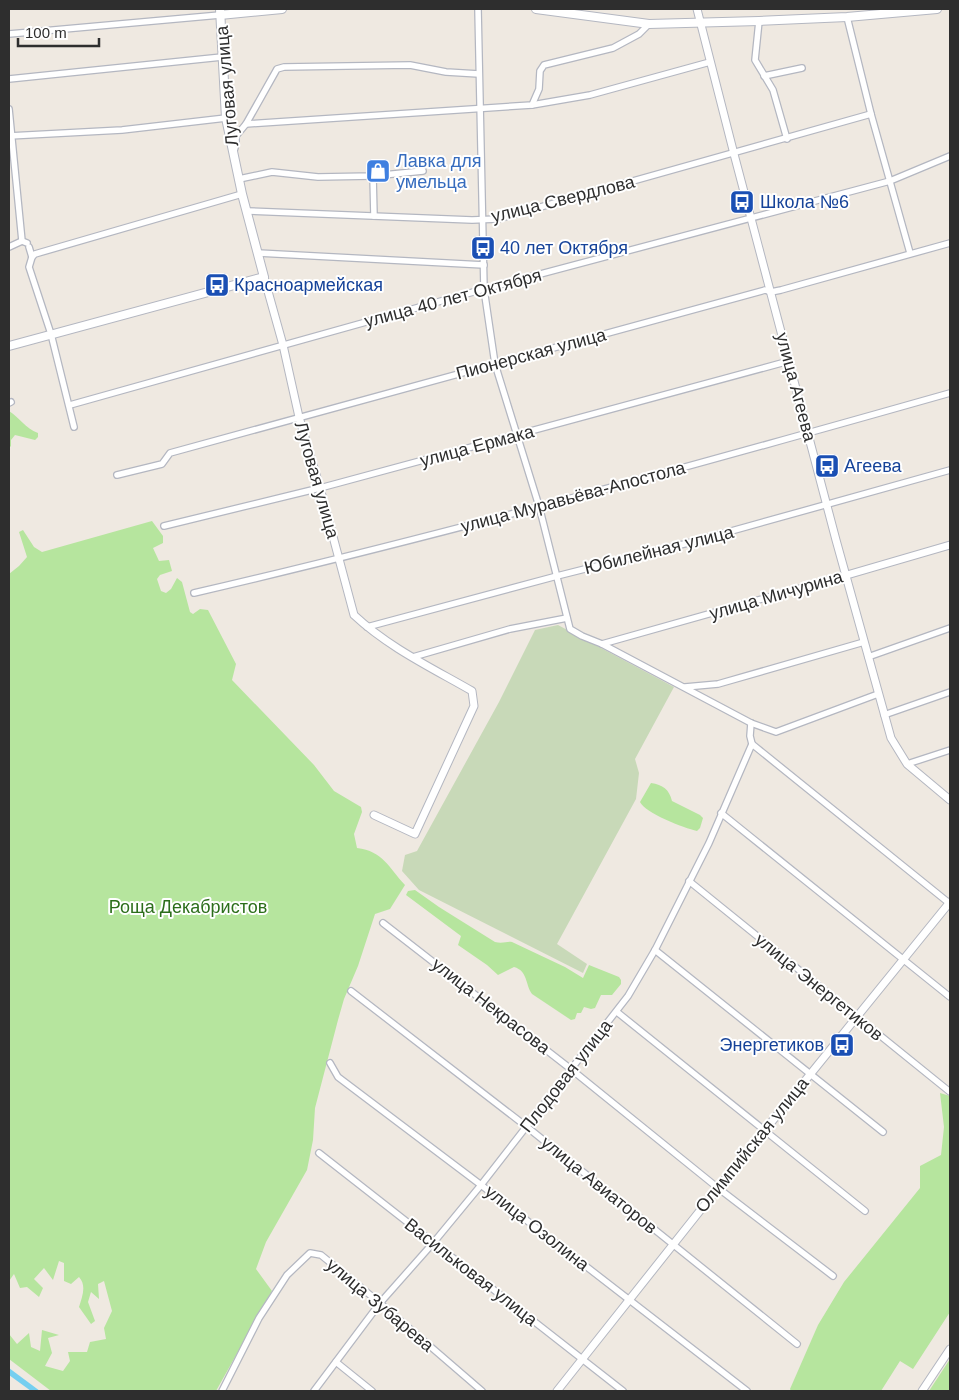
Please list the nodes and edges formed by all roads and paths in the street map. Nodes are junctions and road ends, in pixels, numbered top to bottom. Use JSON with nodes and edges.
{"nodes":[{"id":1,"x":282,"y":9,"type":"edge"},
{"id":2,"x":478,"y":9,"type":"edge"},
{"id":3,"x":536,"y":9,"type":"edge"},
{"id":4,"x":697,"y":9,"type":"edge"},
{"id":5,"x":937,"y":9,"type":"edge"},
{"id":6,"x":220,"y":12,"type":"edge"},
{"id":7,"x":847,"y":17,"type":"junction"},
{"id":8,"x":701,"y":21,"type":"junction"},
{"id":9,"x":759,"y":21,"type":"junction"},
{"id":10,"x":649,"y":24,"type":"junction"},
{"id":11,"x":9,"y":34,"type":"edge"},
{"id":12,"x":222,"y":57,"type":"junction"},
{"id":13,"x":710,"y":62,"type":"junction"},
{"id":14,"x":802,"y":68,"type":"dead end"},
{"id":15,"x":479,"y":74,"type":"junction"},
{"id":16,"x":764,"y":76,"type":"junction"},
{"id":17,"x":9,"y":79,"type":"edge"},
{"id":18,"x":532,"y":105,"type":"junction"},
{"id":19,"x":480,"y":108,"type":"junction"},
{"id":20,"x":9,"y":109,"type":"edge"},
{"id":21,"x":871,"y":114,"type":"junction"},
{"id":22,"x":226,"y":118,"type":"junction"},
{"id":23,"x":246,"y":124,"type":"junction"},
{"id":24,"x":11,"y":136,"type":"edge"},
{"id":25,"x":787,"y":139,"type":"junction"},
{"id":26,"x":233,"y":153,"type":"junction"},
{"id":27,"x":734,"y":154,"type":"junction"},
{"id":28,"x":950,"y":156,"type":"edge"},
{"id":29,"x":424,"y":171,"type":"dead end"},
{"id":30,"x":373,"y":176,"type":"junction"},
{"id":31,"x":239,"y":179,"type":"junction"},
{"id":32,"x":890,"y":182,"type":"junction"},
{"id":33,"x":242,"y":194,"type":"junction"},
{"id":34,"x":247,"y":211,"type":"junction"},
{"id":35,"x":374,"y":216,"type":"junction"},
{"id":36,"x":751,"y":219,"type":"junction"},
{"id":37,"x":482,"y":220,"type":"junction"},
{"id":38,"x":950,"y":243,"type":"edge"},
{"id":39,"x":26,"y":244,"type":"junction"},
{"id":40,"x":9,"y":247,"type":"edge"},
{"id":41,"x":258,"y":253,"type":"junction"},
{"id":42,"x":910,"y":254,"type":"junction"},
{"id":43,"x":32,"y":257,"type":"junction"},
{"id":44,"x":484,"y":265,"type":"junction"},
{"id":45,"x":264,"y":277,"type":"junction"},
{"id":46,"x":484,"y":289,"type":"junction"},
{"id":47,"x":771,"y":292,"type":"junction"},
{"id":48,"x":51,"y":334,"type":"junction"},
{"id":49,"x":283,"y":345,"type":"junction"},
{"id":50,"x":9,"y":346,"type":"edge"},
{"id":51,"x":789,"y":362,"type":"junction"},
{"id":52,"x":496,"y":364,"type":"junction"},
{"id":53,"x":949,"y":394,"type":"edge"},
{"id":54,"x":950,"y":401,"type":"edge"},
{"id":55,"x":70,"y":405,"type":"junction"},
{"id":56,"x":299,"y":417,"type":"junction"},
{"id":57,"x":74,"y":427,"type":"dead end"},
{"id":58,"x":808,"y":434,"type":"junction"},
{"id":59,"x":518,"y":435,"type":"junction"},
{"id":60,"x":950,"y":470,"type":"edge"},
{"id":61,"x":117,"y":476,"type":"dead end"},
{"id":62,"x":320,"y":488,"type":"junction"},
{"id":63,"x":827,"y":505,"type":"junction"},
{"id":64,"x":539,"y":506,"type":"junction"},
{"id":65,"x":164,"y":526,"type":"dead end"},
{"id":66,"x":950,"y":545,"type":"edge"},
{"id":67,"x":340,"y":559,"type":"junction"},
{"id":68,"x":847,"y":575,"type":"junction"},
{"id":69,"x":557,"y":576,"type":"junction"},
{"id":70,"x":194,"y":593,"type":"dead end"},
{"id":71,"x":567,"y":618,"type":"junction"},
{"id":72,"x":367,"y":627,"type":"junction"},
{"id":73,"x":950,"y":628,"type":"edge"},
{"id":74,"x":864,"y":642,"type":"junction"},
{"id":75,"x":602,"y":644,"type":"junction"},
{"id":76,"x":413,"y":657,"type":"junction"},
{"id":77,"x":868,"y":657,"type":"junction"},
{"id":78,"x":684,"y":687,"type":"junction"},
{"id":79,"x":950,"y":692,"type":"edge"},
{"id":80,"x":878,"y":694,"type":"junction"},
{"id":81,"x":884,"y":715,"type":"junction"},
{"id":82,"x":751,"y":723,"type":"junction"},
{"id":83,"x":752,"y":744,"type":"junction"},
{"id":84,"x":950,"y":750,"type":"edge"},
{"id":85,"x":907,"y":764,"type":"junction"},
{"id":86,"x":950,"y":800,"type":"edge"},
{"id":87,"x":722,"y":813,"type":"junction"},
{"id":88,"x":374,"y":815,"type":"dead end"},
{"id":89,"x":689,"y":881,"type":"junction"},
{"id":90,"x":950,"y":902,"type":"edge"},
{"id":91,"x":383,"y":923,"type":"dead end"},
{"id":92,"x":655,"y":950,"type":"junction"},
{"id":93,"x":902,"y":959,"type":"junction"},
{"id":94,"x":351,"y":992,"type":"dead end"},
{"id":95,"x":950,"y":997,"type":"edge"},
{"id":96,"x":617,"y":1012,"type":"junction"},
{"id":97,"x":855,"y":1016,"type":"junction"},
{"id":98,"x":330,"y":1063,"type":"dead end"},
{"id":99,"x":572,"y":1070,"type":"junction"},
{"id":100,"x":810,"y":1074,"type":"junction"},
{"id":101,"x":950,"y":1092,"type":"edge"},
{"id":102,"x":526,"y":1127,"type":"junction"},
{"id":103,"x":765,"y":1130,"type":"junction"},
{"id":104,"x":883,"y":1132,"type":"dead end"},
{"id":105,"x":319,"y":1153,"type":"dead end"},
{"id":106,"x":481,"y":1185,"type":"junction"},
{"id":107,"x":718,"y":1188,"type":"junction"},
{"id":108,"x":865,"y":1211,"type":"dead end"},
{"id":109,"x":434,"y":1242,"type":"junction"},
{"id":110,"x":673,"y":1244,"type":"junction"},
{"id":111,"x":833,"y":1276,"type":"dead end"},
{"id":112,"x":629,"y":1300,"type":"junction"},
{"id":113,"x":380,"y":1303,"type":"junction"},
{"id":114,"x":797,"y":1344,"type":"dead end"},
{"id":115,"x":950,"y":1349,"type":"edge"},
{"id":116,"x":582,"y":1360,"type":"junction"},
{"id":117,"x":336,"y":1362,"type":"junction"},
{"id":118,"x":222,"y":1391,"type":"edge"},
{"id":119,"x":314,"y":1391,"type":"edge"},
{"id":120,"x":372,"y":1391,"type":"edge"},
{"id":121,"x":482,"y":1391,"type":"edge"},
{"id":122,"x":557,"y":1391,"type":"edge"},
{"id":123,"x":623,"y":1391,"type":"edge"},
{"id":124,"x":747,"y":1391,"type":"edge"},
{"id":125,"x":922,"y":1391,"type":"edge"}],
"edges":[{"from":1,"to":6,"type":"main road"},
{"from":2,"to":15,"type":"street"},
{"from":3,"to":10,"type":"main road"},
{"from":4,"to":8,"type":"street","name":"улица Агеева"},
{"from":5,"to":7,"type":"main road"},
{"from":6,"to":11,"type":"street"},
{"from":6,"to":12,"type":"main road","name":"Луговая улица"},
{"from":7,"to":9,"type":"main road"},
{"from":7,"to":21,"type":"street"},
{"from":8,"to":9,"type":"main road"},
{"from":8,"to":10,"type":"main road"},
{"from":8,"to":13,"type":"street","name":"улица Агеева"},
{"from":9,"to":16,"type":"street"},
{"from":10,"to":18,"type":"street"},
{"from":12,"to":17,"type":"street"},
{"from":12,"to":22,"type":"main road","name":"Луговая улица"},
{"from":13,"to":18,"type":"street"},
{"from":13,"to":27,"type":"street","name":"улица Агеева"},
{"from":14,"to":16,"type":"street"},
{"from":15,"to":19,"type":"street"},
{"from":15,"to":23,"type":"street"},
{"from":16,"to":25,"type":"street"},
{"from":18,"to":19,"type":"street"},
{"from":19,"to":23,"type":"street"},
{"from":19,"to":37,"type":"street"},
{"from":20,"to":24,"type":"street"},
{"from":21,"to":25,"type":"street","name":"улица Свердлова"},
{"from":21,"to":32,"type":"street"},
{"from":22,"to":24,"type":"street"},
{"from":22,"to":26,"type":"main road","name":"Луговая улица"},
{"from":23,"to":26,"type":"street"},
{"from":24,"to":39,"type":"street"},
{"from":25,"to":27,"type":"street","name":"улица Свердлова"},
{"from":26,"to":31,"type":"main road","name":"Луговая улица"},
{"from":27,"to":36,"type":"street","name":"улица Агеева"},
{"from":27,"to":37,"type":"street","name":"улица Свердлова"},
{"from":28,"to":32,"type":"street","name":"улица 40 лет Октября"},
{"from":29,"to":30,"type":"street"},
{"from":30,"to":31,"type":"street"},
{"from":30,"to":35,"type":"street"},
{"from":31,"to":33,"type":"main road","name":"Луговая улица"},
{"from":32,"to":36,"type":"street","name":"улица 40 лет Октября"},
{"from":32,"to":42,"type":"street"},
{"from":33,"to":34,"type":"main road","name":"Луговая улица"},
{"from":33,"to":43,"type":"street"},
{"from":34,"to":35,"type":"street","name":"улица Свердлова"},
{"from":34,"to":41,"type":"main road","name":"Луговая улица"},
{"from":35,"to":37,"type":"street","name":"улица Свердлова"},
{"from":36,"to":46,"type":"street","name":"улица 40 лет Октября"},
{"from":36,"to":47,"type":"street","name":"улица Агеева"},
{"from":37,"to":44,"type":"street"},
{"from":38,"to":42,"type":"street","name":"Пионерская улица"},
{"from":39,"to":40,"type":"street"},
{"from":39,"to":43,"type":"street"},
{"from":41,"to":44,"type":"street"},
{"from":41,"to":45,"type":"main road","name":"Луговая улица"},
{"from":42,"to":47,"type":"street","name":"Пионерская улица"},
{"from":43,"to":48,"type":"street"},
{"from":44,"to":46,"type":"street"},
{"from":45,"to":48,"type":"main road"},
{"from":45,"to":49,"type":"street","name":"Луговая улица"},
{"from":46,"to":49,"type":"street","name":"улица 40 лет Октября"},
{"from":46,"to":52,"type":"street"},
{"from":47,"to":51,"type":"street","name":"улица Агеева"},
{"from":47,"to":52,"type":"street","name":"Пионерская улица"},
{"from":48,"to":50,"type":"main road"},
{"from":48,"to":55,"type":"street"},
{"from":49,"to":55,"type":"street","name":"улица 40 лет Октября"},
{"from":49,"to":56,"type":"street","name":"Луговая улица"},
{"from":51,"to":58,"type":"street","name":"улица Агеева"},
{"from":51,"to":59,"type":"street","name":"улица Ермака"},
{"from":52,"to":56,"type":"street","name":"Пионерская улица"},
{"from":52,"to":59,"type":"street"},
{"from":53,"to":54,"type":"street"},
{"from":53,"to":58,"type":"street","name":"улица Муравьёва-Апостола"},
{"from":55,"to":57,"type":"street"},
{"from":56,"to":61,"type":"street","name":"Пионерская улица"},
{"from":56,"to":62,"type":"street","name":"Луговая улица"},
{"from":58,"to":63,"type":"street","name":"улица Агеева"},
{"from":58,"to":64,"type":"street","name":"улица Муравьёва-Апостола"},
{"from":59,"to":62,"type":"street","name":"улица Ермака"},
{"from":59,"to":64,"type":"street"},
{"from":60,"to":63,"type":"street","name":"Юбилейная улица"},
{"from":62,"to":65,"type":"street","name":"улица Ермака"},
{"from":62,"to":67,"type":"street","name":"Луговая улица"},
{"from":63,"to":68,"type":"street","name":"улица Агеева"},
{"from":63,"to":69,"type":"street","name":"Юбилейная улица"},
{"from":64,"to":67,"type":"street","name":"улица Муравьёва-Апостола"},
{"from":64,"to":69,"type":"street"},
{"from":66,"to":68,"type":"street","name":"улица Мичурина"},
{"from":67,"to":70,"type":"street","name":"улица Муравьёва-Апостола"},
{"from":67,"to":72,"type":"street","name":"Луговая улица"},
{"from":68,"to":74,"type":"street","name":"улица Агеева"},
{"from":68,"to":75,"type":"street","name":"улица Мичурина"},
{"from":69,"to":71,"type":"street"},
{"from":69,"to":72,"type":"street","name":"Юбилейная улица"},
{"from":71,"to":75,"type":"street"},
{"from":71,"to":76,"type":"street"},
{"from":72,"to":76,"type":"street","name":"Луговая улица"},
{"from":73,"to":77,"type":"street"},
{"from":74,"to":77,"type":"street","name":"улица Агеева"},
{"from":74,"to":78,"type":"street"},
{"from":75,"to":78,"type":"street"},
{"from":76,"to":88,"type":"street","name":"Луговая улица"},
{"from":77,"to":80,"type":"street","name":"улица Агеева"},
{"from":78,"to":82,"type":"street"},
{"from":79,"to":81,"type":"street"},
{"from":80,"to":81,"type":"street","name":"улица Агеева"},
{"from":80,"to":82,"type":"street"},
{"from":81,"to":85,"type":"street","name":"улица Агеева"},
{"from":82,"to":83,"type":"street","name":"Плодовая улица"},
{"from":83,"to":87,"type":"street","name":"Плодовая улица"},
{"from":83,"to":90,"type":"street"},
{"from":84,"to":85,"type":"street"},
{"from":85,"to":86,"type":"street","name":"улица Агеева"},
{"from":87,"to":89,"type":"street","name":"Плодовая улица"},
{"from":87,"to":93,"type":"street"},
{"from":89,"to":92,"type":"street","name":"Плодовая улица"},
{"from":89,"to":97,"type":"street","name":"улица Энергетиков"},
{"from":90,"to":93,"type":"street","name":"Олимпийская улица"},
{"from":91,"to":99,"type":"street","name":"улица Некрасова"},
{"from":92,"to":96,"type":"street","name":"Плодовая улица"},
{"from":92,"to":100,"type":"street"},
{"from":93,"to":95,"type":"street"},
{"from":93,"to":97,"type":"street","name":"Олимпийская улица"},
{"from":94,"to":102,"type":"street","name":"улица Авиаторов"},
{"from":96,"to":99,"type":"street","name":"Плодовая улица"},
{"from":96,"to":103,"type":"street"},
{"from":97,"to":100,"type":"street","name":"Олимпийская улица"},
{"from":97,"to":101,"type":"street","name":"улица Энергетиков"},
{"from":98,"to":106,"type":"street","name":"улица Озолина"},
{"from":99,"to":102,"type":"street","name":"Плодовая улица"},
{"from":99,"to":107,"type":"street","name":"улица Некрасова"},
{"from":100,"to":103,"type":"street","name":"Олимпийская улица"},
{"from":100,"to":104,"type":"street"},
{"from":102,"to":106,"type":"street","name":"Плодовая улица"},
{"from":102,"to":110,"type":"street","name":"улица Авиаторов"},
{"from":103,"to":107,"type":"street","name":"Олимпийская улица"},
{"from":103,"to":108,"type":"street"},
{"from":105,"to":109,"type":"street","name":"Васильковая улица"},
{"from":106,"to":109,"type":"street","name":"Плодовая улица"},
{"from":106,"to":112,"type":"street","name":"улица Озолина"},
{"from":107,"to":110,"type":"street","name":"Олимпийская улица"},
{"from":107,"to":111,"type":"street","name":"улица Некрасова"},
{"from":109,"to":113,"type":"street","name":"Плодовая улица"},
{"from":109,"to":116,"type":"street","name":"Васильковая улица"},
{"from":110,"to":112,"type":"street","name":"Олимпийская улица"},
{"from":110,"to":114,"type":"street","name":"улица Авиаторов"},
{"from":112,"to":116,"type":"street","name":"Олимпийская улица"},
{"from":112,"to":124,"type":"street","name":"улица Озолина"},
{"from":113,"to":117,"type":"street","name":"Плодовая улица"},
{"from":113,"to":118,"type":"street","name":"улица Зубарева"},
{"from":113,"to":121,"type":"street","name":"улица Зубарева"},
{"from":115,"to":125,"type":"street"},
{"from":116,"to":122,"type":"street","name":"Олимпийская улица"},
{"from":116,"to":123,"type":"street","name":"Васильковая улица"},
{"from":117,"to":119,"type":"street","name":"Плодовая улица"},
{"from":117,"to":120,"type":"street"}]}
